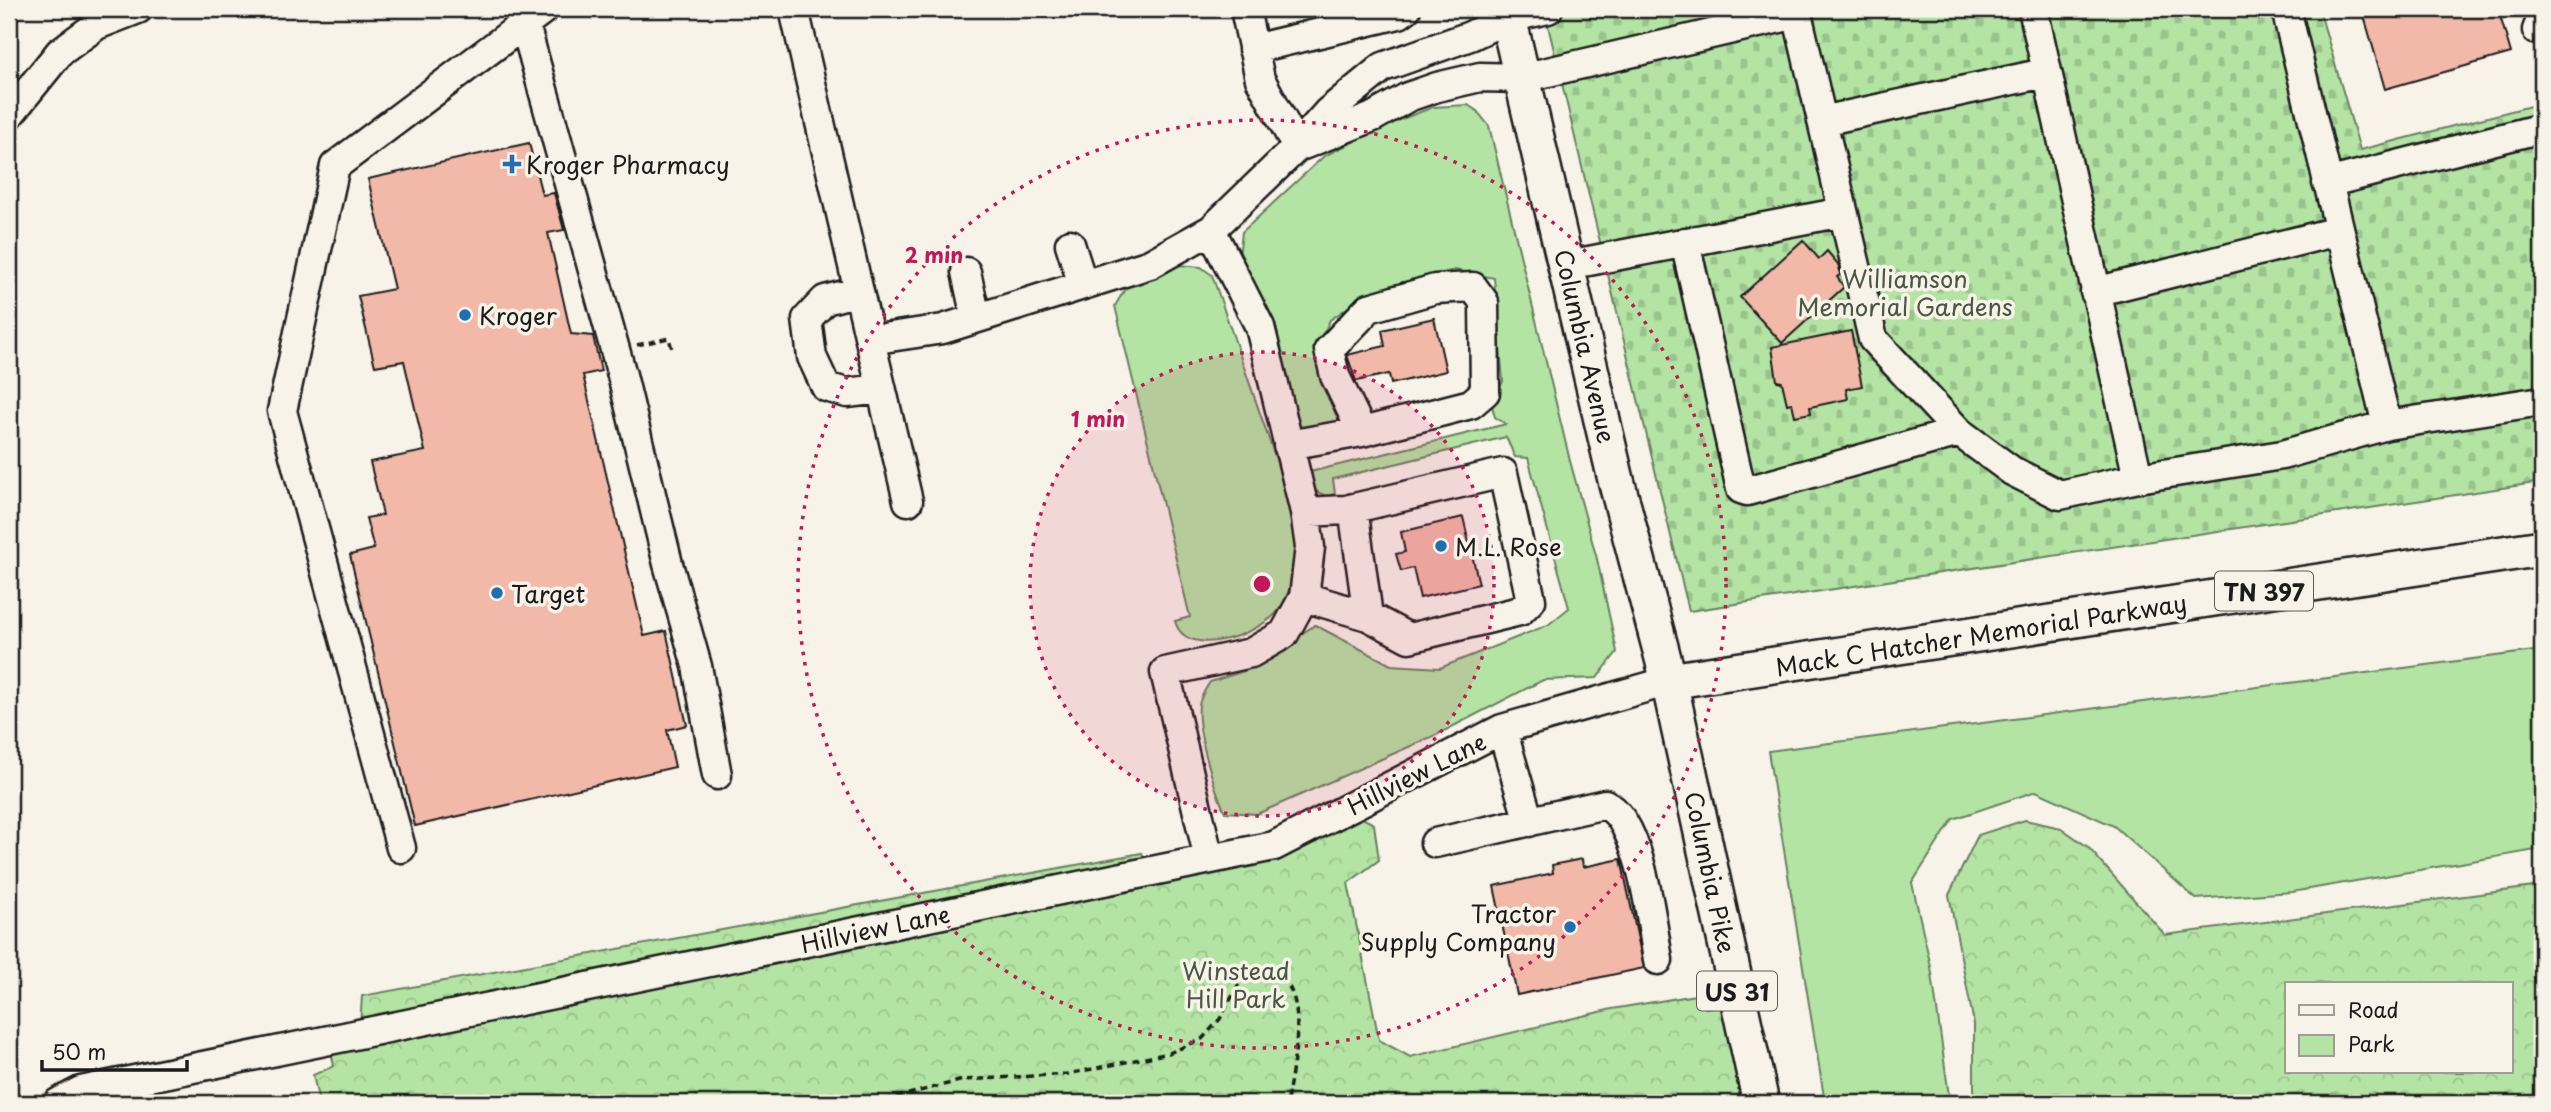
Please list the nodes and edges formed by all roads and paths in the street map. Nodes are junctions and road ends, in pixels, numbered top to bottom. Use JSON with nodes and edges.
{"nodes":[{"id":1,"x":138,"y":9,"type":"edge"},
{"id":2,"x":793,"y":9,"type":"edge"},
{"id":3,"x":1245,"y":9,"type":"edge"},
{"id":4,"x":1406,"y":9,"type":"edge"},
{"id":5,"x":1548,"y":9,"type":"edge"},
{"id":6,"x":2033,"y":9,"type":"edge"},
{"id":7,"x":2286,"y":9,"type":"edge"},
{"id":8,"x":1796,"y":11,"type":"edge"},
{"id":9,"x":1507,"y":13,"type":"edge"},
{"id":10,"x":105,"y":14,"type":"edge"},
{"id":11,"x":534,"y":17,"type":"edge"},
{"id":12,"x":1253,"y":49,"type":"junction"},
{"id":13,"x":2045,"y":73,"type":"junction"},
{"id":14,"x":1522,"y":78,"type":"junction"},
{"id":15,"x":9,"y":115,"type":"edge"},
{"id":16,"x":1822,"y":121,"type":"junction"},
{"id":17,"x":2542,"y":128,"type":"edge"},
{"id":18,"x":1297,"y":147,"type":"junction"},
{"id":19,"x":2326,"y":183,"type":"junction"},
{"id":20,"x":1843,"y":212,"type":"junction"},
{"id":21,"x":1211,"y":230,"type":"junction"},
{"id":22,"x":2338,"y":231,"type":"junction"},
{"id":23,"x":1685,"y":243,"type":"junction"},
{"id":24,"x":1070,"y":244,"type":"dead end"},
{"id":25,"x":1568,"y":265,"type":"junction"},
{"id":26,"x":967,"y":272,"type":"dead end"},
{"id":27,"x":1083,"y":285,"type":"junction"},
{"id":28,"x":859,"y":290,"type":"junction"},
{"id":29,"x":2095,"y":292,"type":"junction"},
{"id":30,"x":976,"y":318,"type":"junction"},
{"id":31,"x":870,"y":340,"type":"junction"},
{"id":32,"x":880,"y":388,"type":"junction"},
{"id":33,"x":2542,"y":401,"type":"edge"},
{"id":34,"x":2387,"y":425,"type":"junction"},
{"id":35,"x":1362,"y":432,"type":"junction"},
{"id":36,"x":1959,"y":432,"type":"junction"},
{"id":37,"x":1289,"y":445,"type":"junction"},
{"id":38,"x":2138,"y":478,"type":"junction"},
{"id":39,"x":908,"y":501,"type":"dead end"},
{"id":40,"x":1353,"y":508,"type":"junction"},
{"id":41,"x":1305,"y":512,"type":"junction"},
{"id":42,"x":2542,"y":548,"type":"edge"},
{"id":43,"x":1304,"y":597,"type":"junction"},
{"id":44,"x":1368,"y":616,"type":"junction"},
{"id":45,"x":1669,"y":681,"type":"junction"},
{"id":46,"x":1502,"y":729,"type":"junction"},
{"id":47,"x":717,"y":775,"type":"dead end"},
{"id":48,"x":1529,"y":822,"type":"junction"},
{"id":49,"x":1435,"y":843,"type":"dead end"},
{"id":50,"x":401,"y":848,"type":"dead end"},
{"id":51,"x":1209,"y":859,"type":"junction"},
{"id":52,"x":1658,"y":960,"type":"dead end"},
{"id":53,"x":58,"y":1103,"type":"edge"},
{"id":54,"x":873,"y":1103,"type":"edge"},
{"id":55,"x":1287,"y":1103,"type":"edge"},
{"id":56,"x":1761,"y":1103,"type":"edge"}],
"edges":[{"from":1,"to":10,"type":"street"},
{"from":2,"to":28,"type":"street"},
{"from":3,"to":12,"type":"street"},
{"from":4,"to":12,"type":"street"},
{"from":5,"to":9,"type":"street"},
{"from":6,"to":13,"type":"street"},
{"from":7,"to":19,"type":"street"},
{"from":8,"to":14,"type":"street"},
{"from":8,"to":16,"type":"street"},
{"from":9,"to":14,"type":"main road","name":"Columbia Avenue"},
{"from":9,"to":18,"type":"street"},
{"from":10,"to":15,"type":"street"},
{"from":11,"to":47,"type":"street"},
{"from":11,"to":50,"type":"street"},
{"from":12,"to":18,"type":"street"},
{"from":13,"to":16,"type":"street"},
{"from":13,"to":29,"type":"street"},
{"from":14,"to":18,"type":"street"},
{"from":14,"to":25,"type":"main road","name":"Columbia Avenue"},
{"from":16,"to":20,"type":"street"},
{"from":17,"to":19,"type":"street"},
{"from":18,"to":21,"type":"street"},
{"from":19,"to":22,"type":"street"},
{"from":20,"to":23,"type":"street"},
{"from":20,"to":36,"type":"street"},
{"from":21,"to":27,"type":"street"},
{"from":21,"to":37,"type":"street"},
{"from":22,"to":29,"type":"street"},
{"from":22,"to":34,"type":"street"},
{"from":23,"to":25,"type":"street"},
{"from":23,"to":36,"type":"street"},
{"from":24,"to":27,"type":"street"},
{"from":25,"to":45,"type":"main road","name":"Columbia Avenue"},
{"from":26,"to":30,"type":"street"},
{"from":27,"to":30,"type":"street"},
{"from":28,"to":31,"type":"street"},
{"from":28,"to":32,"type":"street"},
{"from":29,"to":38,"type":"street"},
{"from":30,"to":31,"type":"street"},
{"from":31,"to":32,"type":"street"},
{"from":32,"to":39,"type":"street"},
{"from":33,"to":34,"type":"street"},
{"from":34,"to":38,"type":"street"},
{"from":35,"to":35,"type":"street"},
{"from":35,"to":37,"type":"street"},
{"from":36,"to":38,"type":"street"},
{"from":37,"to":41,"type":"street"},
{"from":40,"to":41,"type":"street"},
{"from":40,"to":44,"type":"street"},
{"from":40,"to":44,"type":"street"},
{"from":41,"to":43,"type":"street"},
{"from":42,"to":45,"type":"main road","name":"Mack C Hatcher Memorial Parkway","number":"TN 397"},
{"from":43,"to":44,"type":"street"},
{"from":43,"to":51,"type":"street"},
{"from":45,"to":46,"type":"street","name":"Hillview Lane"},
{"from":45,"to":56,"type":"main road","name":"Columbia Pike","number":"US 31"},
{"from":46,"to":48,"type":"street"},
{"from":46,"to":51,"type":"street","name":"Hillview Lane"},
{"from":48,"to":49,"type":"street"},
{"from":48,"to":52,"type":"street"},
{"from":51,"to":53,"type":"street","name":"Hillview Lane"},
{"from":54,"to":55,"type":"path"}]}
